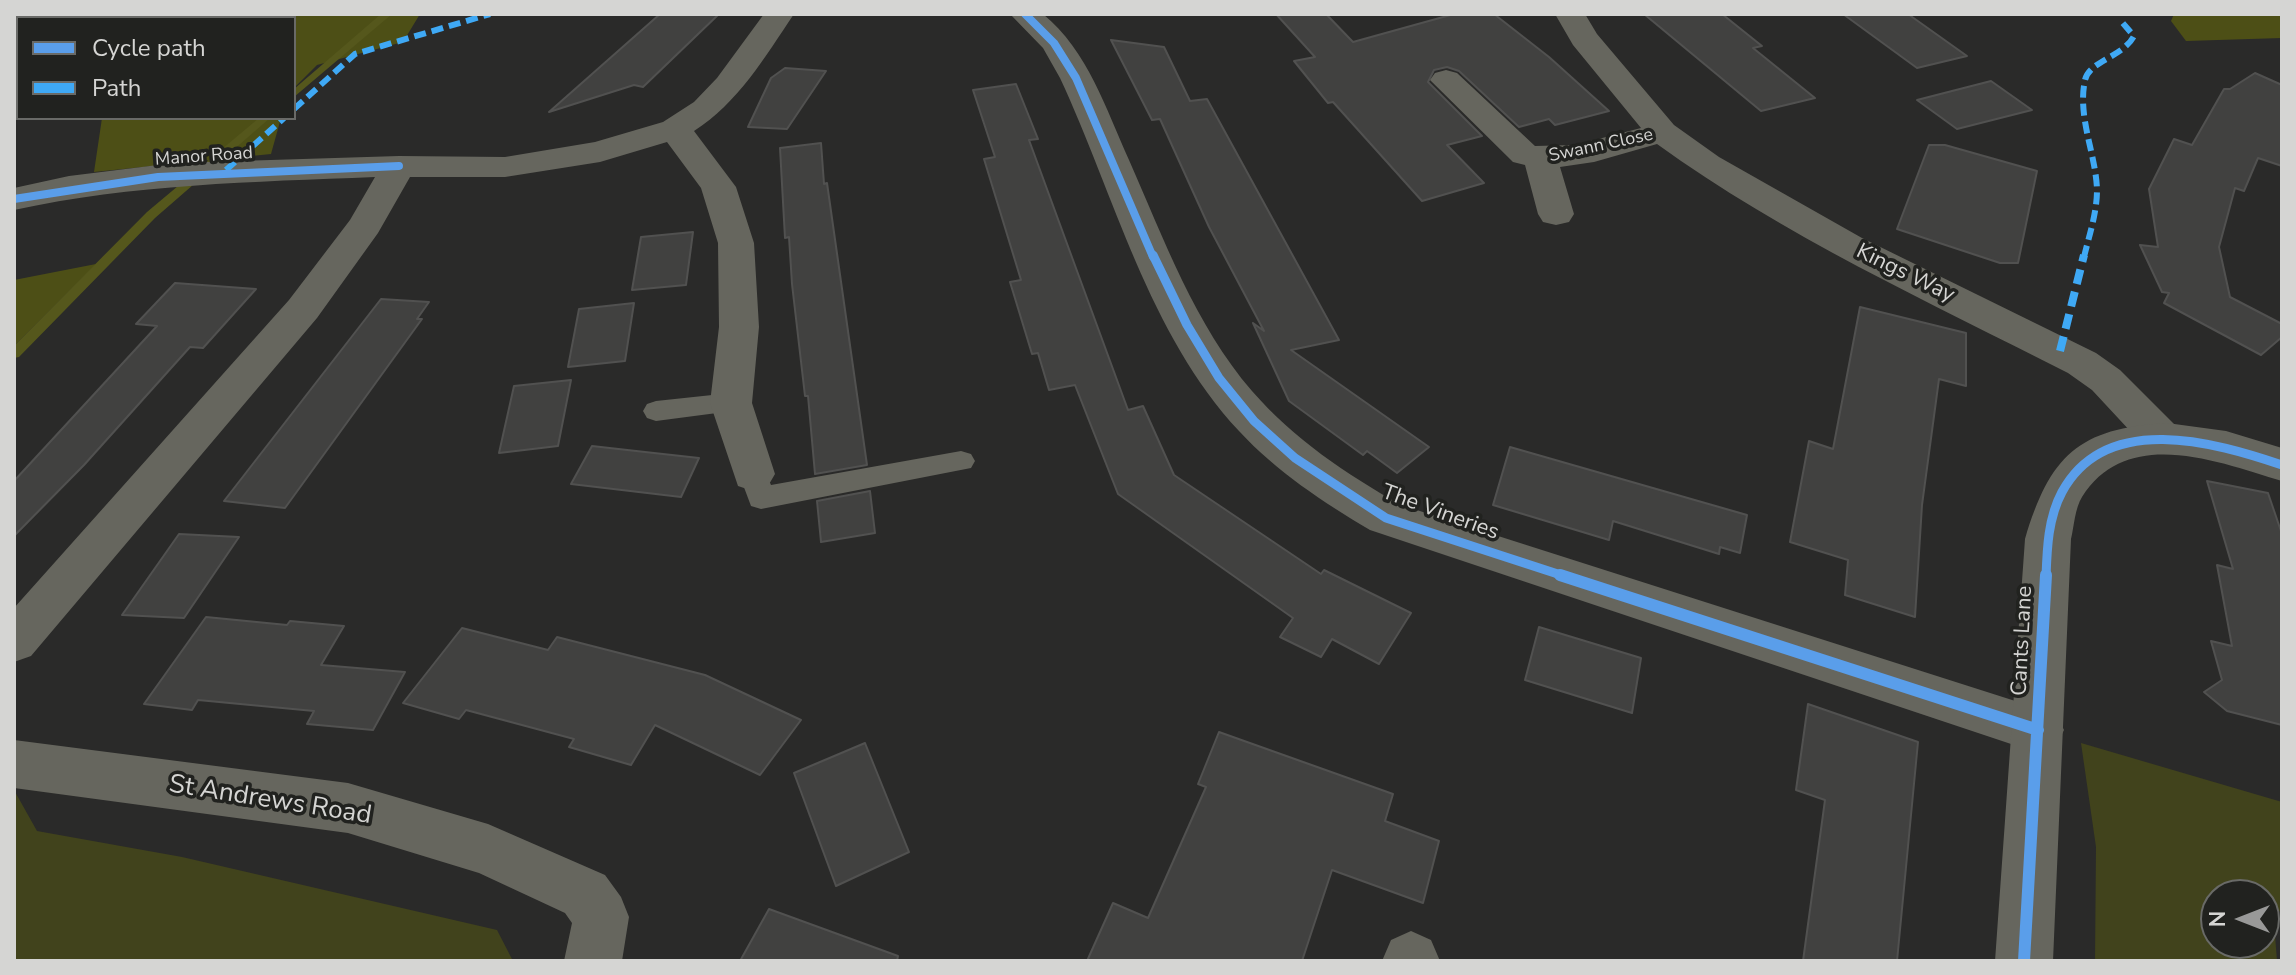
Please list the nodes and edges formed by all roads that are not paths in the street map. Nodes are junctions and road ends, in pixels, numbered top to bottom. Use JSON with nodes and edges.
{"nodes":[{"id":1,"x":779,"y":14,"type":"edge"},
{"id":2,"x":1025,"y":14,"type":"edge"},
{"id":3,"x":1570,"y":14,"type":"edge"},
{"id":4,"x":1446,"y":80,"type":"dead end"},
{"id":5,"x":675,"y":129,"type":"junction"},
{"id":6,"x":1662,"y":132,"type":"junction"},
{"id":7,"x":1541,"y":159,"type":"junction"},
{"id":8,"x":399,"y":166,"type":"junction"},
{"id":9,"x":14,"y":199,"type":"edge"},
{"id":10,"x":1556,"y":214,"type":"dead end"},
{"id":11,"x":731,"y":403,"type":"junction"},
{"id":12,"x":656,"y":411,"type":"dead end"},
{"id":13,"x":2160,"y":436,"type":"junction"},
{"id":14,"x":961,"y":461,"type":"dead end"},
{"id":15,"x":2282,"y":465,"type":"edge"},
{"id":16,"x":753,"y":474,"type":"joint"},
{"id":17,"x":14,"y":642,"type":"edge"},
{"id":18,"x":2038,"y":730,"type":"junction"},
{"id":19,"x":14,"y":764,"type":"edge"},
{"id":20,"x":593,"y":961,"type":"edge"},
{"id":21,"x":2024,"y":961,"type":"edge"}],
"edges":[{"from":1,"to":5,"type":"street","name":"Manor Road"},
{"from":2,"to":18,"type":"street","name":"The Vineries"},
{"from":3,"to":6,"type":"street","name":"Kings Way"},
{"from":4,"to":7,"type":"street","name":"Swann Close"},
{"from":5,"to":8,"type":"street","name":"Manor Road"},
{"from":5,"to":11,"type":"street"},
{"from":6,"to":7,"type":"street","name":"Swann Close"},
{"from":6,"to":13,"type":"street","name":"Kings Way"},
{"from":7,"to":10,"type":"street","name":"Swann Close"},
{"from":8,"to":9,"type":"street","name":"Manor Road"},
{"from":8,"to":17,"type":"street"},
{"from":11,"to":12,"type":"lane"},
{"from":11,"to":16,"type":"street"},
{"from":13,"to":15,"type":"street"},
{"from":13,"to":18,"type":"street","name":"Cants Lane"},
{"from":14,"to":16,"type":"lane"},
{"from":18,"to":21,"type":"street","name":"Cants Lane"},
{"from":19,"to":20,"type":"street","name":"St Andrews Road"}]}
